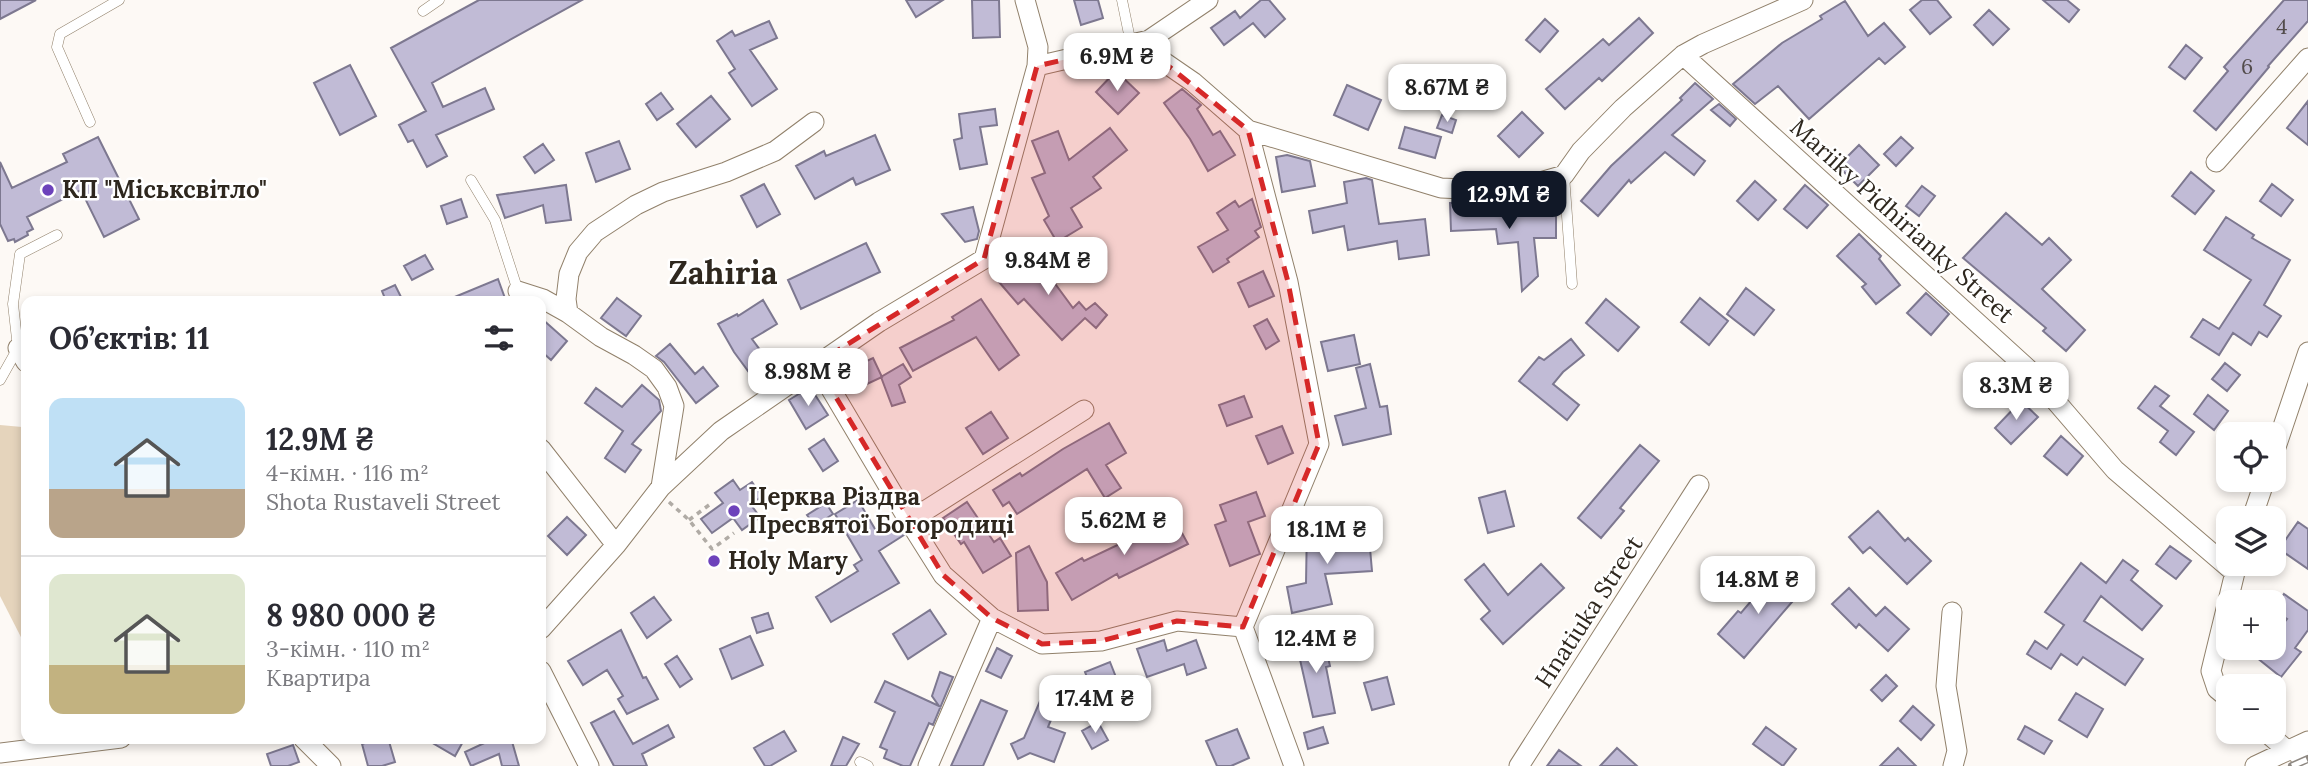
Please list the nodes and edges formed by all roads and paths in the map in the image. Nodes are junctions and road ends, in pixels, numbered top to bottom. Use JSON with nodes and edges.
{"nodes":[{"id":1,"x":119,"y":0,"type":"edge"},
{"id":2,"x":439,"y":0,"type":"edge"},
{"id":3,"x":1025,"y":0,"type":"edge"},
{"id":4,"x":1122,"y":0,"type":"edge"},
{"id":5,"x":1208,"y":0,"type":"edge"},
{"id":6,"x":1802,"y":0,"type":"edge"},
{"id":7,"x":424,"y":11,"type":"dead end"},
{"id":8,"x":1140,"y":42,"type":"junction"},
{"id":9,"x":1684,"y":55,"type":"junction"},
{"id":10,"x":2308,"y":58,"type":"edge"},
{"id":11,"x":1037,"y":66,"type":"junction"},
{"id":12,"x":90,"y":122,"type":"dead end"},
{"id":13,"x":814,"y":122,"type":"dead end"},
{"id":14,"x":1248,"y":131,"type":"junction"},
{"id":15,"x":2216,"y":162,"type":"dead end"},
{"id":16,"x":1564,"y":175,"type":"junction"},
{"id":17,"x":471,"y":180,"type":"dead end"},
{"id":18,"x":57,"y":234,"type":"dead end"},
{"id":19,"x":1572,"y":284,"type":"dead end"},
{"id":20,"x":518,"y":291,"type":"joint"},
{"id":21,"x":534,"y":296,"type":"edge"},
{"id":22,"x":546,"y":301,"type":"edge"},
{"id":23,"x":568,"y":313,"type":"junction"},
{"id":24,"x":21,"y":349,"type":"edge"},
{"id":25,"x":2308,"y":352,"type":"edge"},
{"id":26,"x":21,"y":356,"type":"edge"},
{"id":27,"x":816,"y":364,"type":"junction"},
{"id":28,"x":0,"y":380,"type":"edge"},
{"id":29,"x":1084,"y":410,"type":"dead end"},
{"id":30,"x":2284,"y":422,"type":"edge"},
{"id":31,"x":546,"y":455,"type":"edge"},
{"id":32,"x":1699,"y":485,"type":"dead end"},
{"id":33,"x":659,"y":489,"type":"junction"},
{"id":34,"x":713,"y":502,"type":"dead end"},
{"id":35,"x":690,"y":520,"type":"junction"},
{"id":36,"x":909,"y":521,"type":"junction"},
{"id":37,"x":734,"y":533,"type":"dead end"},
{"id":38,"x":616,"y":545,"type":"junction"},
{"id":39,"x":2216,"y":552,"type":"edge"},
{"id":40,"x":2234,"y":576,"type":"edge"},
{"id":41,"x":1952,"y":612,"type":"dead end"},
{"id":42,"x":992,"y":618,"type":"junction"},
{"id":43,"x":546,"y":623,"type":"edge"},
{"id":44,"x":1243,"y":627,"type":"junction"},
{"id":45,"x":546,"y":681,"type":"edge"},
{"id":46,"x":2216,"y":686,"type":"edge"},
{"id":47,"x":73,"y":744,"type":"edge"},
{"id":48,"x":309,"y":744,"type":"edge"},
{"id":49,"x":2297,"y":747,"type":"edge"},
{"id":50,"x":0,"y":753,"type":"edge"},
{"id":51,"x":331,"y":766,"type":"edge"},
{"id":52,"x":589,"y":766,"type":"edge"},
{"id":53,"x":928,"y":766,"type":"edge"},
{"id":54,"x":1294,"y":766,"type":"edge"},
{"id":55,"x":1519,"y":766,"type":"edge"},
{"id":56,"x":1953,"y":766,"type":"edge"},
{"id":57,"x":2255,"y":766,"type":"edge"},
{"id":58,"x":2305,"y":766,"type":"edge"}],
"edges":[{"from":1,"to":12,"type":"lane"},
{"from":2,"to":7,"type":"lane"},
{"from":3,"to":11,"type":"street"},
{"from":4,"to":8,"type":"lane"},
{"from":5,"to":8,"type":"street"},
{"from":6,"to":9,"type":"street"},
{"from":8,"to":11,"type":"street"},
{"from":8,"to":14,"type":"street"},
{"from":9,"to":16,"type":"street"},
{"from":9,"to":39,"type":"street","name":"Mariiky Pidhirianky Street"},
{"from":10,"to":15,"type":"street"},
{"from":11,"to":27,"type":"street"},
{"from":13,"to":23,"type":"street"},
{"from":14,"to":16,"type":"street"},
{"from":14,"to":44,"type":"street"},
{"from":16,"to":19,"type":"lane"},
{"from":17,"to":20,"type":"lane"},
{"from":18,"to":24,"type":"lane"},
{"from":20,"to":21,"type":"street"},
{"from":22,"to":23,"type":"street"},
{"from":23,"to":33,"type":"street"},
{"from":25,"to":30,"type":"street"},
{"from":26,"to":28,"type":"lane"},
{"from":27,"to":33,"type":"street"},
{"from":27,"to":36,"type":"street"},
{"from":29,"to":36,"type":"street"},
{"from":31,"to":38,"type":"street"},
{"from":32,"to":55,"type":"street","name":"Hnatiuka Street"},
{"from":33,"to":35,"type":"path"},
{"from":33,"to":38,"type":"street"},
{"from":34,"to":35,"type":"path"},
{"from":35,"to":37,"type":"path"},
{"from":36,"to":42,"type":"street"},
{"from":38,"to":43,"type":"street"},
{"from":40,"to":46,"type":"street"},
{"from":41,"to":56,"type":"street"},
{"from":42,"to":44,"type":"street"},
{"from":42,"to":53,"type":"street"},
{"from":44,"to":54,"type":"street"},
{"from":45,"to":52,"type":"street"},
{"from":47,"to":50,"type":"street"},
{"from":48,"to":51,"type":"street"},
{"from":49,"to":57,"type":"street"},
{"from":49,"to":58,"type":"street"}]}
